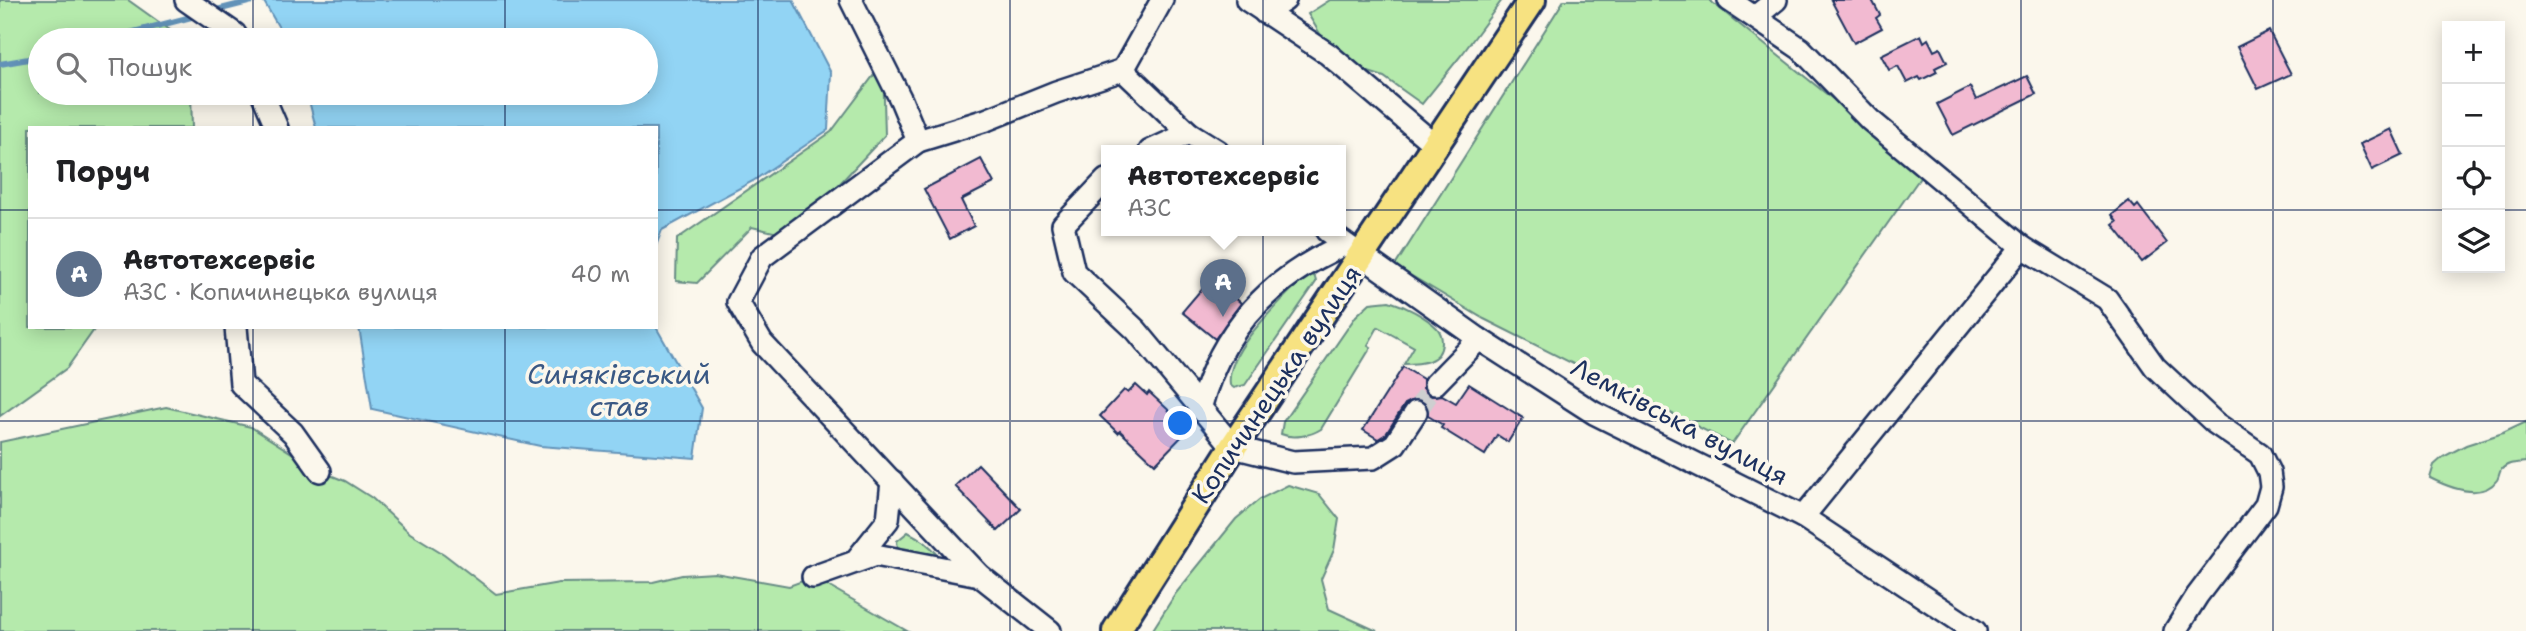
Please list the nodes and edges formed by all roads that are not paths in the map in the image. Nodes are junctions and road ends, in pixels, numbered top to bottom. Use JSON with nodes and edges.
{"nodes":[{"id":1,"x":186,"y":0,"type":"edge"},
{"id":2,"x":851,"y":0,"type":"edge"},
{"id":3,"x":1162,"y":0,"type":"edge"},
{"id":4,"x":1247,"y":0,"type":"edge"},
{"id":5,"x":1285,"y":0,"type":"edge"},
{"id":6,"x":1532,"y":0,"type":"edge"},
{"id":7,"x":1729,"y":0,"type":"edge"},
{"id":8,"x":1776,"y":0,"type":"edge"},
{"id":9,"x":1265,"y":13,"type":"junction"},
{"id":10,"x":1755,"y":17,"type":"junction"},
{"id":11,"x":226,"y":28,"type":"edge"},
{"id":12,"x":1123,"y":70,"type":"junction"},
{"id":13,"x":266,"y":105,"type":"edge"},
{"id":14,"x":276,"y":126,"type":"edge"},
{"id":15,"x":1189,"y":133,"type":"junction"},
{"id":16,"x":918,"y":141,"type":"junction"},
{"id":17,"x":1163,"y":145,"type":"edge"},
{"id":18,"x":1208,"y":145,"type":"edge"},
{"id":19,"x":1434,"y":145,"type":"junction"},
{"id":20,"x":1101,"y":185,"type":"edge"},
{"id":21,"x":1334,"y":236,"type":"edge"},
{"id":22,"x":2022,"y":247,"type":"junction"},
{"id":23,"x":1353,"y":251,"type":"junction"},
{"id":24,"x":236,"y":329,"type":"edge"},
{"id":25,"x":1479,"y":339,"type":"junction"},
{"id":26,"x":1435,"y":384,"type":"tunnel mouth"},
{"id":27,"x":1200,"y":409,"type":"junction"},
{"id":28,"x":1416,"y":412,"type":"tunnel mouth"},
{"id":29,"x":1233,"y":447,"type":"junction"},
{"id":30,"x":320,"y":471,"type":"dead end"},
{"id":31,"x":892,"y":481,"type":"junction"},
{"id":32,"x":1803,"y":517,"type":"junction"},
{"id":33,"x":857,"y":559,"type":"junction"},
{"id":34,"x":979,"y":575,"type":"junction"},
{"id":35,"x":813,"y":577,"type":"dead end"},
{"id":36,"x":1050,"y":631,"type":"edge"},
{"id":37,"x":1116,"y":631,"type":"edge"},
{"id":38,"x":1975,"y":631,"type":"edge"},
{"id":39,"x":2175,"y":631,"type":"edge"}],
"edges":[{"from":1,"to":11,"type":"street"},
{"from":2,"to":16,"type":"street"},
{"from":3,"to":12,"type":"street"},
{"from":4,"to":9,"type":"street"},
{"from":5,"to":9,"type":"street"},
{"from":6,"to":19,"type":"main road","name":"Копичинецька вулиця"},
{"from":7,"to":10,"type":"street"},
{"from":8,"to":10,"type":"street"},
{"from":9,"to":19,"type":"street"},
{"from":10,"to":22,"type":"street"},
{"from":12,"to":15,"type":"street"},
{"from":12,"to":16,"type":"street"},
{"from":13,"to":14,"type":"street"},
{"from":15,"to":17,"type":"street"},
{"from":15,"to":18,"type":"street"},
{"from":16,"to":31,"type":"street"},
{"from":19,"to":23,"type":"main road","name":"Копичинецька вулиця"},
{"from":20,"to":27,"type":"street"},
{"from":21,"to":23,"type":"street","name":"Лемківська вулиця"},
{"from":22,"to":32,"type":"street"},
{"from":22,"to":39,"type":"street"},
{"from":23,"to":25,"type":"street","name":"Лемківська вулиця"},
{"from":23,"to":27,"type":"street"},
{"from":23,"to":29,"type":"main road","name":"Копичинецька вулиця"},
{"from":24,"to":30,"type":"street"},
{"from":25,"to":26,"type":"street"},
{"from":25,"to":32,"type":"street","name":"Лемківська вулиця"},
{"from":27,"to":29,"type":"street"},
{"from":28,"to":29,"type":"street"},
{"from":29,"to":37,"type":"main road","name":"Копичинецька вулиця"},
{"from":31,"to":33,"type":"street"},
{"from":31,"to":34,"type":"street"},
{"from":32,"to":38,"type":"street","name":"Лемківська вулиця"},
{"from":33,"to":34,"type":"street"},
{"from":33,"to":35,"type":"street"},
{"from":34,"to":36,"type":"street"}]}
